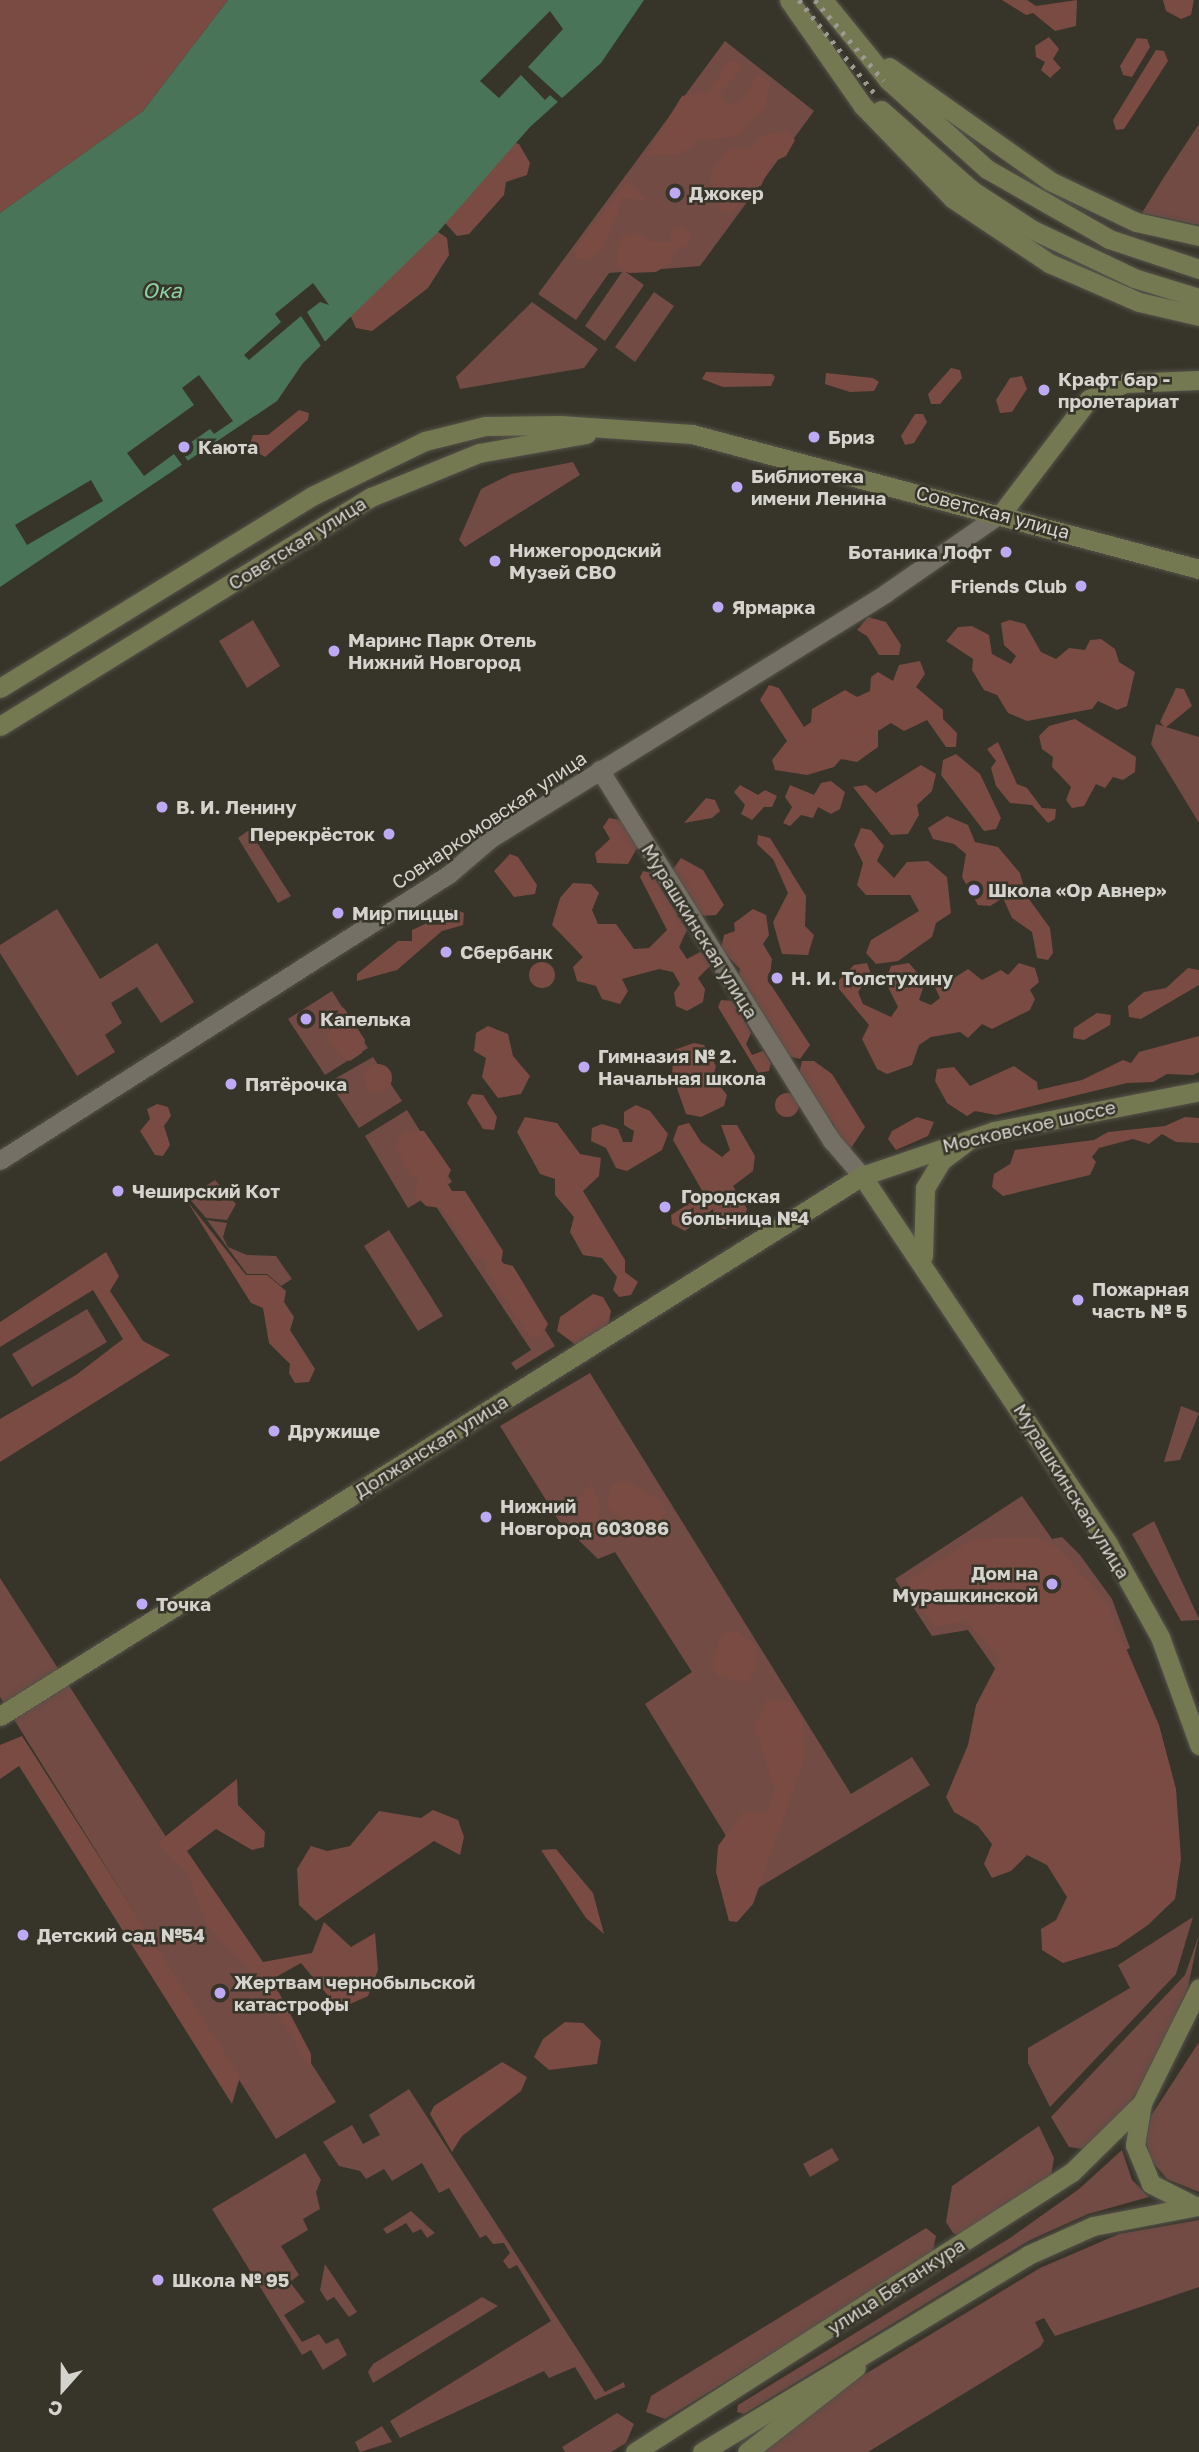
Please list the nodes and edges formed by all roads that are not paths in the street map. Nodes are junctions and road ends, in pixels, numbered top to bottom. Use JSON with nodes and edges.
{"nodes":[{"id":1,"x":789,"y":0,"type":"edge"},
{"id":2,"x":823,"y":0,"type":"edge"},
{"id":3,"x":891,"y":75,"type":"junction"},
{"id":4,"x":866,"y":103,"type":"junction"},
{"id":5,"x":1199,"y":236,"type":"edge"},
{"id":6,"x":1199,"y":269,"type":"edge"},
{"id":7,"x":1199,"y":298,"type":"edge"},
{"id":8,"x":1199,"y":316,"type":"edge"},
{"id":9,"x":1199,"y":380,"type":"edge"},
{"id":10,"x":622,"y":429,"type":"junction"},
{"id":11,"x":1001,"y":514,"type":"junction"},
{"id":12,"x":1199,"y":569,"type":"edge"},
{"id":13,"x":0,"y":688,"type":"edge"},
{"id":14,"x":0,"y":726,"type":"edge"},
{"id":15,"x":600,"y":770,"type":"junction"},
{"id":16,"x":1199,"y":1091,"type":"edge"},
{"id":17,"x":974,"y":1136,"type":"junction"},
{"id":18,"x":0,"y":1161,"type":"edge"},
{"id":19,"x":862,"y":1175,"type":"junction"},
{"id":20,"x":923,"y":1261,"type":"junction"},
{"id":21,"x":0,"y":1716,"type":"edge"},
{"id":22,"x":1197,"y":1739,"type":"edge"},
{"id":23,"x":1199,"y":1757,"type":"edge"},
{"id":24,"x":1199,"y":1988,"type":"edge"},
{"id":25,"x":1199,"y":2025,"type":"edge"},
{"id":26,"x":1178,"y":2038,"type":"junction"},
{"id":27,"x":1142,"y":2103,"type":"junction"},
{"id":28,"x":1199,"y":2206,"type":"edge"},
{"id":29,"x":872,"y":2351,"type":"junction"},
{"id":30,"x":662,"y":2445,"type":"edge"},
{"id":31,"x":635,"y":2452,"type":"edge"},
{"id":32,"x":702,"y":2452,"type":"edge"},
{"id":33,"x":747,"y":2452,"type":"edge"}],
"edges":[{"from":1,"to":4,"type":"main road"},
{"from":2,"to":3,"type":"main road"},
{"from":3,"to":5,"type":"main road"},
{"from":3,"to":6,"type":"main road"},
{"from":4,"to":7,"type":"main road"},
{"from":4,"to":8,"type":"main road"},
{"from":9,"to":11,"type":"main road"},
{"from":10,"to":11,"type":"main road","name":"Советская улица"},
{"from":10,"to":13,"type":"main road","name":"Советская улица"},
{"from":10,"to":14,"type":"main road","name":"Советская улица"},
{"from":11,"to":12,"type":"main road","name":"Советская улица"},
{"from":11,"to":15,"type":"street","name":"Совнаркомовская улица"},
{"from":15,"to":18,"type":"street","name":"Совнаркомовская улица"},
{"from":15,"to":19,"type":"street","name":"Мурашкинская улица"},
{"from":16,"to":17,"type":"main road","name":"Московское шоссе"},
{"from":17,"to":19,"type":"main road","name":"Московское шоссе"},
{"from":17,"to":20,"type":"main road"},
{"from":19,"to":20,"type":"main road","name":"Мурашкинская улица"},
{"from":19,"to":21,"type":"main road","name":"Должанская улица"},
{"from":20,"to":22,"type":"main road","name":"Мурашкинская улица"},
{"from":22,"to":23,"type":"main road","name":"Мурашкинская улица"},
{"from":24,"to":26,"type":"main road"},
{"from":25,"to":26,"type":"main road"},
{"from":26,"to":27,"type":"main road"},
{"from":27,"to":28,"type":"main road"},
{"from":27,"to":30,"type":"main road","name":"улица Бетанкура"},
{"from":28,"to":29,"type":"main road","name":"улица Бетанкура"},
{"from":29,"to":32,"type":"main road","name":"улица Бетанкура"},
{"from":29,"to":33,"type":"main road"},
{"from":30,"to":31,"type":"main road","name":"улица Бетанкура"}]}
